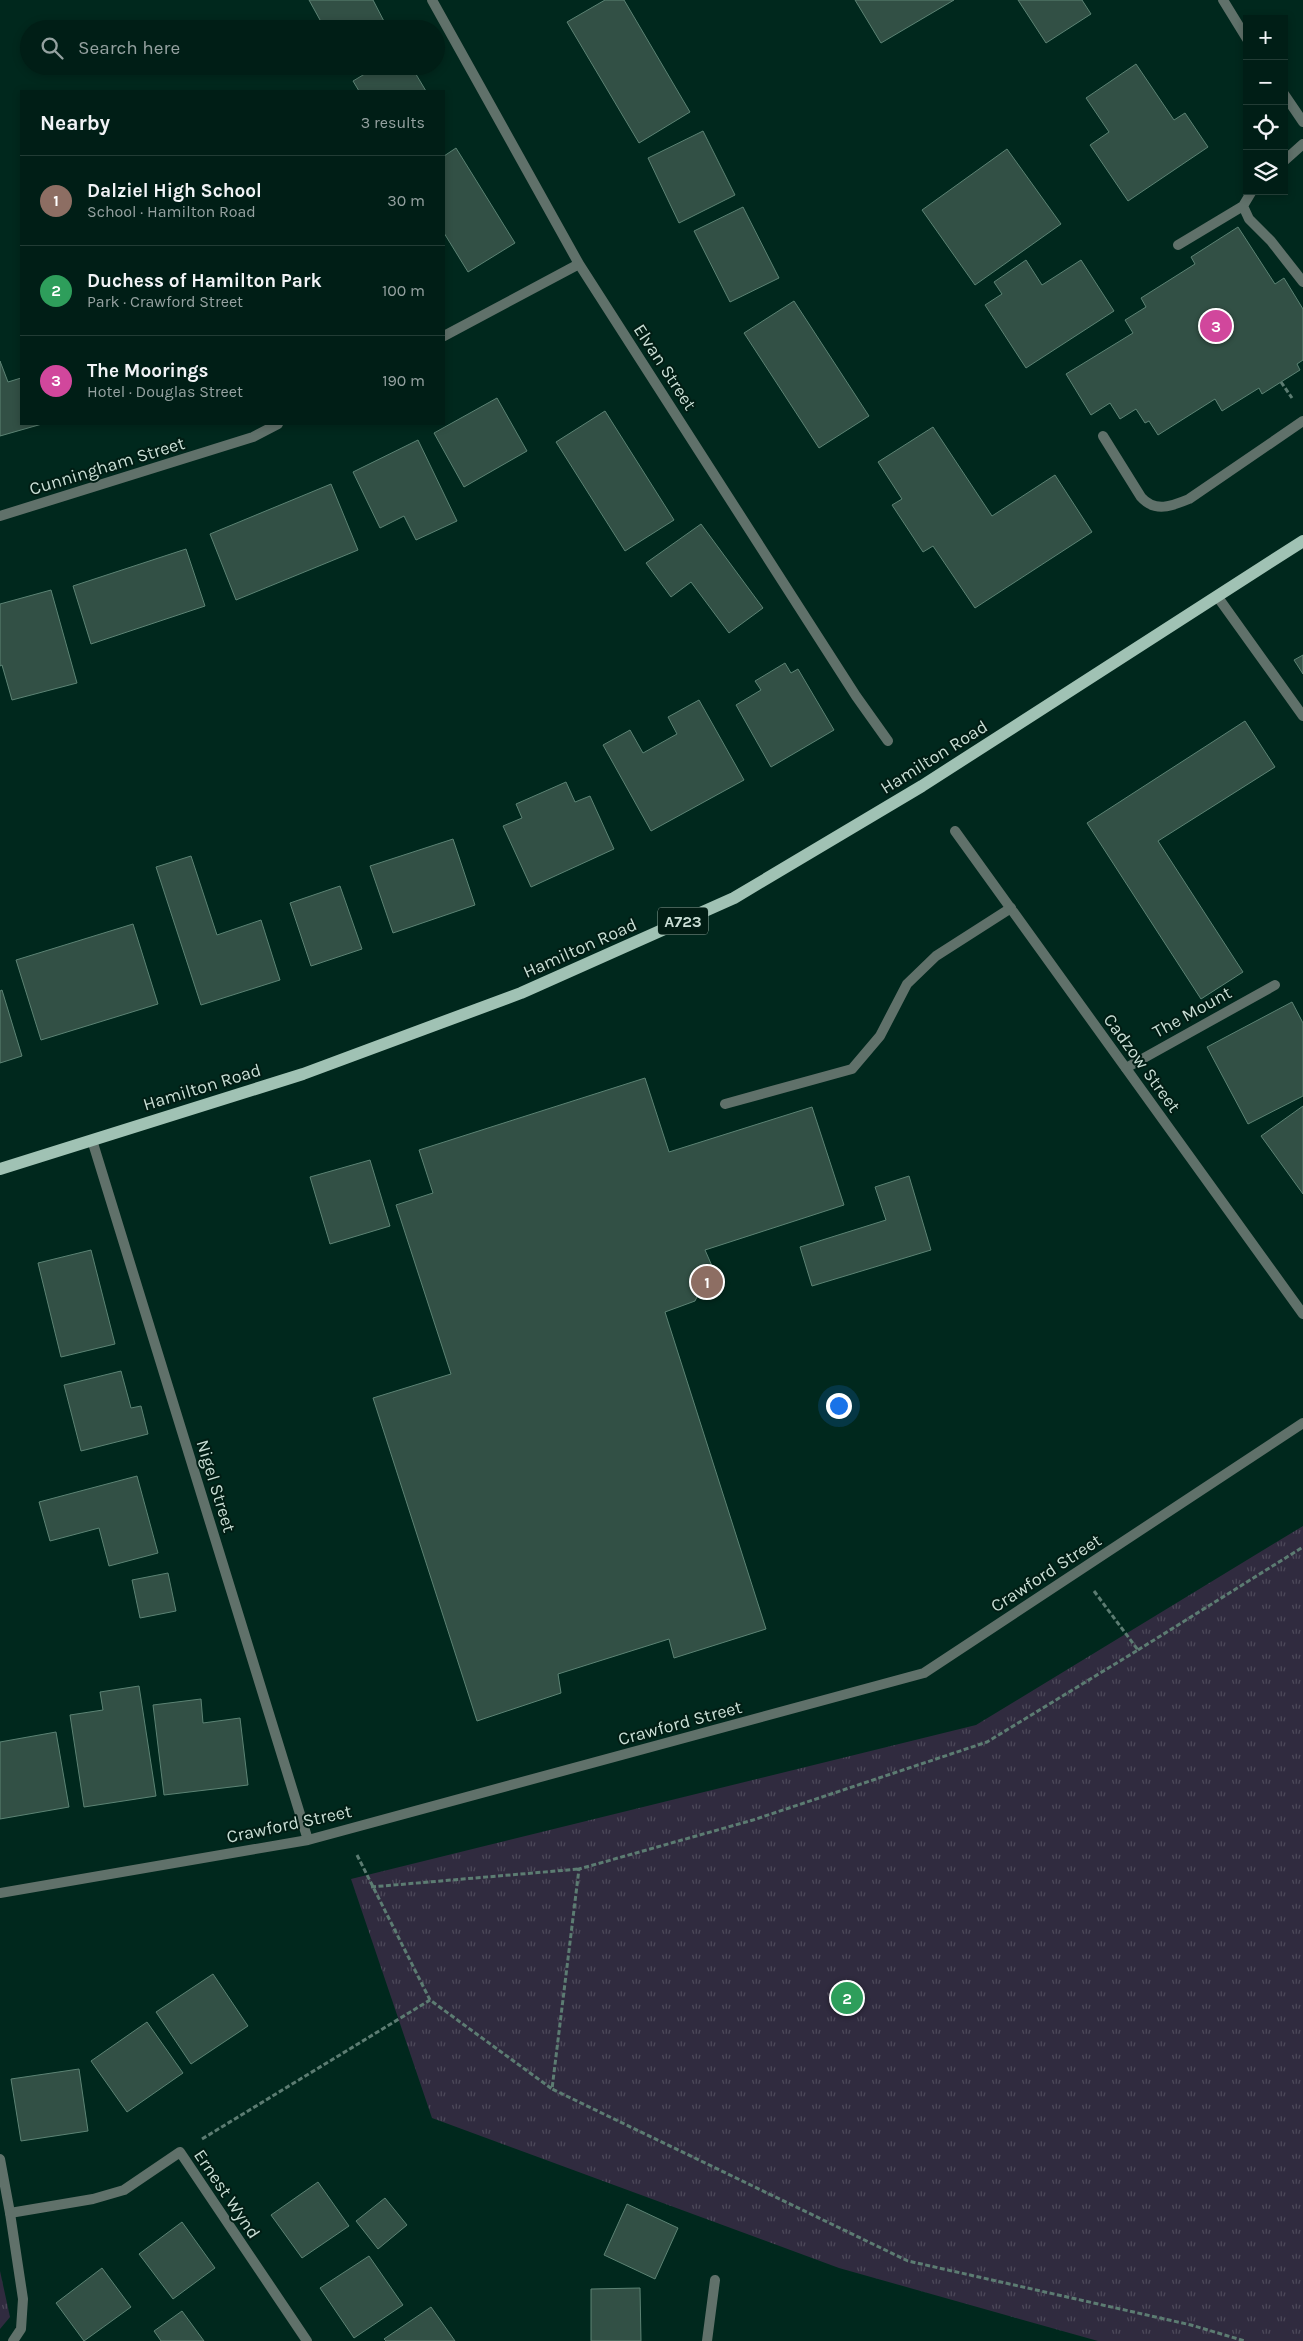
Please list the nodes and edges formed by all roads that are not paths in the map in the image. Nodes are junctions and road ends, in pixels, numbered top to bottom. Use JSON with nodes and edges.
{"nodes":[{"id":1,"x":432,"y":0,"type":"edge"},
{"id":2,"x":1223,"y":0,"type":"edge"},
{"id":3,"x":443,"y":20,"type":"edge"},
{"id":4,"x":445,"y":23,"type":"edge"},
{"id":5,"x":1243,"y":32,"type":"edge"},
{"id":6,"x":1288,"y":100,"type":"edge"},
{"id":7,"x":1303,"y":122,"type":"edge"},
{"id":8,"x":1303,"y":144,"type":"edge"},
{"id":9,"x":1288,"y":158,"type":"edge"},
{"id":10,"x":1250,"y":195,"type":"edge"},
{"id":11,"x":1243,"y":206,"type":"junction"},
{"id":12,"x":1178,"y":245,"type":"dead end"},
{"id":13,"x":579,"y":264,"type":"junction"},
{"id":14,"x":1303,"y":282,"type":"edge"},
{"id":15,"x":445,"y":335,"type":"edge"},
{"id":16,"x":1303,"y":421,"type":"edge"},
{"id":17,"x":276,"y":425,"type":"edge"},
{"id":18,"x":1103,"y":436,"type":"dead end"},
{"id":19,"x":0,"y":516,"type":"edge"},
{"id":20,"x":1303,"y":541,"type":"edge"},
{"id":21,"x":1218,"y":596,"type":"junction"},
{"id":22,"x":1303,"y":716,"type":"edge"},
{"id":23,"x":888,"y":741,"type":"dead end"},
{"id":24,"x":955,"y":831,"type":"dead end"},
{"id":25,"x":1011,"y":908,"type":"junction"},
{"id":26,"x":1274,"y":985,"type":"dead end"},
{"id":27,"x":1126,"y":1068,"type":"junction"},
{"id":28,"x":725,"y":1104,"type":"dead end"},
{"id":29,"x":92,"y":1140,"type":"junction"},
{"id":30,"x":0,"y":1169,"type":"edge"},
{"id":31,"x":1303,"y":1314,"type":"edge"},
{"id":32,"x":1303,"y":1423,"type":"edge"},
{"id":33,"x":308,"y":1840,"type":"junction"},
{"id":34,"x":0,"y":1893,"type":"edge"},
{"id":35,"x":0,"y":2159,"type":"edge"},
{"id":36,"x":10,"y":2213,"type":"junction"},
{"id":37,"x":715,"y":2280,"type":"dead end"},
{"id":38,"x":13,"y":2341,"type":"edge"},
{"id":39,"x":307,"y":2341,"type":"edge"},
{"id":40,"x":707,"y":2341,"type":"edge"}],
"edges":[{"from":1,"to":3,"type":"street","name":"Elvan Street"},
{"from":2,"to":5,"type":"street"},
{"from":4,"to":13,"type":"street","name":"Elvan Street"},
{"from":6,"to":7,"type":"street"},
{"from":8,"to":9,"type":"street"},
{"from":10,"to":11,"type":"street"},
{"from":11,"to":12,"type":"street"},
{"from":11,"to":14,"type":"street"},
{"from":13,"to":15,"type":"street"},
{"from":13,"to":23,"type":"street","name":"Elvan Street"},
{"from":16,"to":18,"type":"street"},
{"from":17,"to":19,"type":"street","name":"Cunningham Street"},
{"from":20,"to":21,"type":"main road","name":"Hamilton Road","number":"A723"},
{"from":21,"to":22,"type":"street"},
{"from":21,"to":29,"type":"main road","name":"Hamilton Road","number":"A723"},
{"from":24,"to":25,"type":"street","name":"Cadzow Street"},
{"from":25,"to":27,"type":"street","name":"Cadzow Street"},
{"from":25,"to":28,"type":"street"},
{"from":26,"to":27,"type":"street","name":"The Mount"},
{"from":27,"to":31,"type":"street","name":"Cadzow Street"},
{"from":29,"to":30,"type":"main road","name":"Hamilton Road","number":"A723"},
{"from":29,"to":33,"type":"street","name":"Nigel Street"},
{"from":32,"to":33,"type":"street","name":"Crawford Street"},
{"from":33,"to":34,"type":"street","name":"Crawford Street"},
{"from":35,"to":36,"type":"street"},
{"from":36,"to":38,"type":"street"},
{"from":36,"to":39,"type":"street","name":"Ernest Wynd"},
{"from":37,"to":40,"type":"street"}]}
